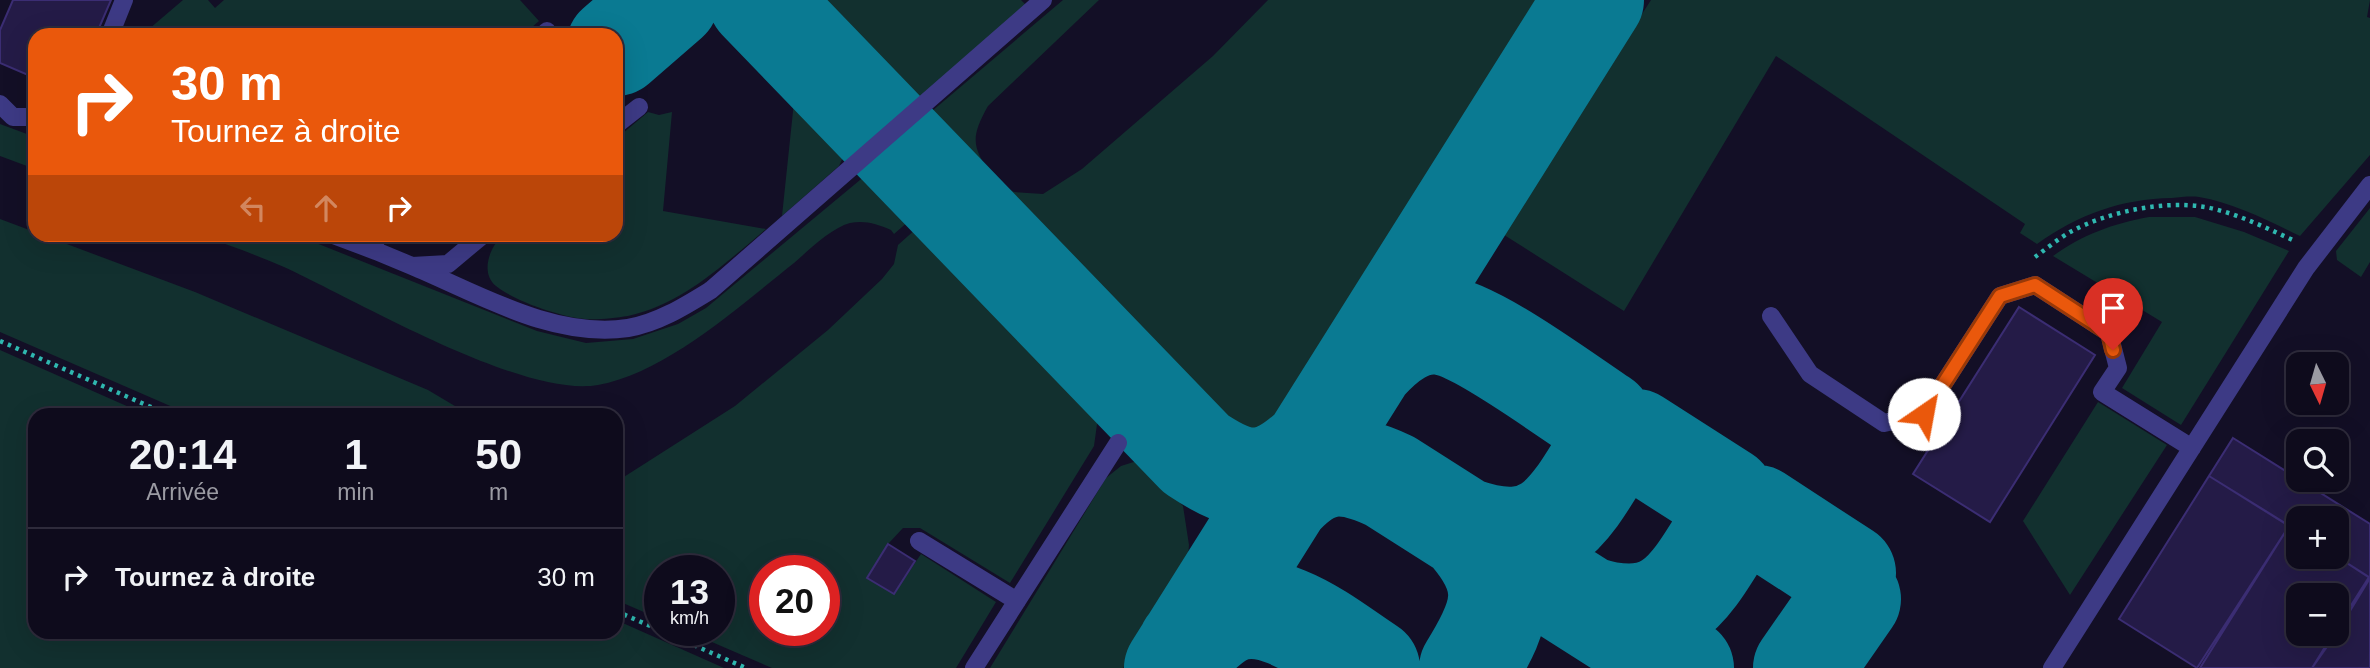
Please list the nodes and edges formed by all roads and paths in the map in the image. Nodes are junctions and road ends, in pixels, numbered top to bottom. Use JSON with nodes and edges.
{"nodes":[{"id":1,"x":124,"y":0,"type":"edge"},
{"id":2,"x":1043,"y":0,"type":"edge"},
{"id":3,"x":113,"y":28,"type":"edge"},
{"id":4,"x":639,"y":107,"type":"dead end"},
{"id":5,"x":4,"y":111,"type":"edge"},
{"id":6,"x":28,"y":116,"type":"edge"},
{"id":7,"x":623,"y":120,"type":"edge"},
{"id":8,"x":28,"y":122,"type":"edge"},
{"id":9,"x":2370,"y":185,"type":"edge"},
{"id":10,"x":474,"y":242,"type":"edge"},
{"id":11,"x":374,"y":243,"type":"edge"},
{"id":12,"x":2318,"y":252,"type":"junction"},
{"id":13,"x":412,"y":266,"type":"junction"},
{"id":14,"x":2000,"y":296,"type":"junction"},
{"id":15,"x":1771,"y":316,"type":"dead end"},
{"id":16,"x":0,"y":341,"type":"edge"},
{"id":17,"x":153,"y":408,"type":"edge"},
{"id":18,"x":1118,"y":443,"type":"dead end"},
{"id":19,"x":2192,"y":447,"type":"junction"},
{"id":20,"x":919,"y":541,"type":"dead end"},
{"id":21,"x":1017,"y":601,"type":"junction"},
{"id":22,"x":623,"y":614,"type":"edge"},
{"id":23,"x":746,"y":668,"type":"edge"},
{"id":24,"x":974,"y":668,"type":"edge"},
{"id":25,"x":2052,"y":668,"type":"edge"}],
"edges":[{"from":1,"to":3,"type":"lane"},
{"from":2,"to":13,"type":"lane"},
{"from":4,"to":7,"type":"lane"},
{"from":5,"to":6,"type":"lane"},
{"from":5,"to":8,"type":"lane"},
{"from":9,"to":12,"type":"lane"},
{"from":10,"to":13,"type":"lane"},
{"from":11,"to":13,"type":"lane"},
{"from":12,"to":14,"type":"path"},
{"from":12,"to":19,"type":"lane"},
{"from":14,"to":15,"type":"lane"},
{"from":14,"to":19,"type":"lane"},
{"from":16,"to":17,"type":"path"},
{"from":18,"to":21,"type":"lane"},
{"from":19,"to":25,"type":"lane"},
{"from":20,"to":21,"type":"lane"},
{"from":21,"to":24,"type":"lane"},
{"from":22,"to":23,"type":"path"}]}
